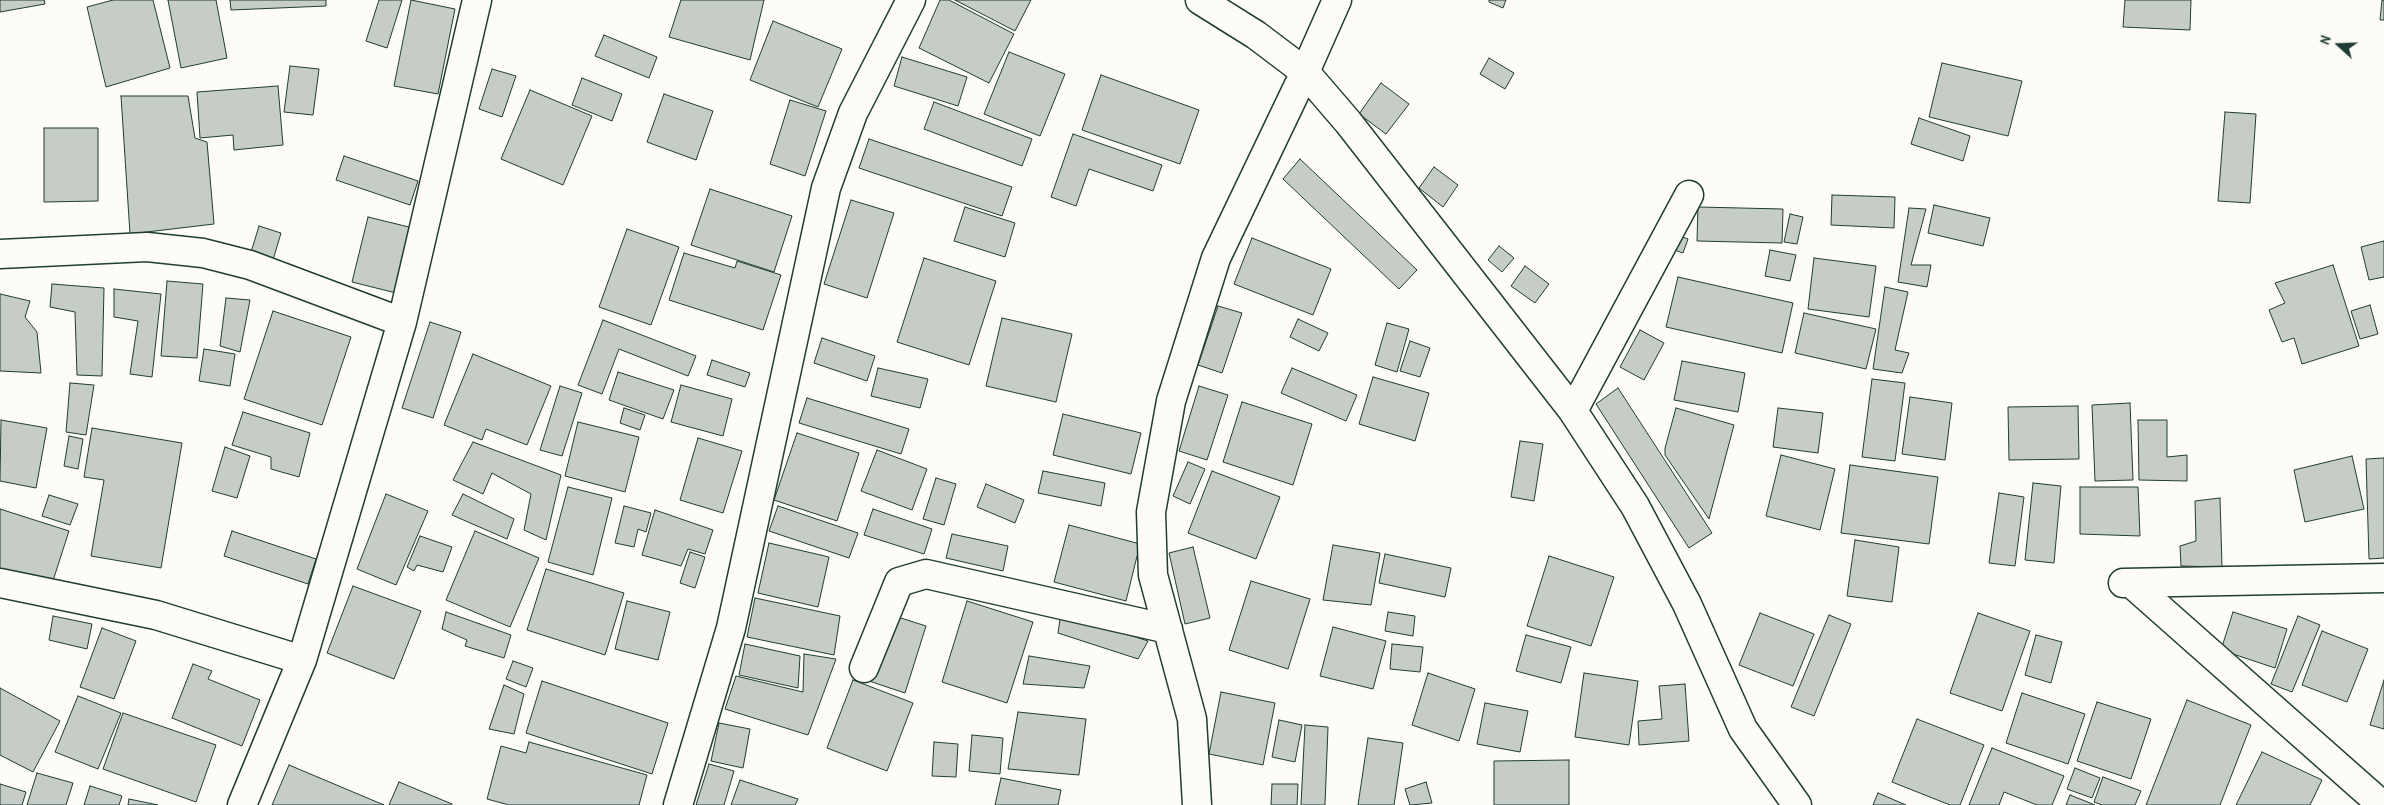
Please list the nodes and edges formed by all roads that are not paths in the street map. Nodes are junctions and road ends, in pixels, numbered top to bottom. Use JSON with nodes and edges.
{"nodes":[{"id":1,"x":477,"y":0,"type":"edge"},
{"id":2,"x":911,"y":0,"type":"edge"},
{"id":3,"x":1200,"y":0,"type":"edge"},
{"id":4,"x":1337,"y":0,"type":"edge"},
{"id":5,"x":1306,"y":72,"type":"junction"},
{"id":6,"x":1689,"y":195,"type":"dead end"},
{"id":7,"x":0,"y":254,"type":"edge"},
{"id":8,"x":402,"y":322,"type":"junction"},
{"id":9,"x":1573,"y":411,"type":"junction"},
{"id":10,"x":2384,"y":578,"type":"edge"},
{"id":11,"x":0,"y":583,"type":"edge"},
{"id":12,"x":1168,"y":629,"type":"junction"},
{"id":13,"x":302,"y":660,"type":"junction"},
{"id":14,"x":864,"y":668,"type":"dead end"},
{"id":15,"x":242,"y":805,"type":"edge"},
{"id":16,"x":678,"y":805,"type":"edge"},
{"id":17,"x":1197,"y":805,"type":"edge"},
{"id":18,"x":1797,"y":805,"type":"edge"},
{"id":19,"x":2382,"y":805,"type":"edge"}],
"edges":[{"from":1,"to":8,"type":"street"},
{"from":2,"to":16,"type":"street"},
{"from":3,"to":5,"type":"street"},
{"from":4,"to":5,"type":"street"},
{"from":5,"to":9,"type":"street"},
{"from":5,"to":12,"type":"street"},
{"from":6,"to":9,"type":"street"},
{"from":7,"to":8,"type":"street"},
{"from":8,"to":13,"type":"street"},
{"from":9,"to":18,"type":"street"},
{"from":10,"to":19,"type":"street"},
{"from":11,"to":13,"type":"street"},
{"from":12,"to":14,"type":"street"},
{"from":12,"to":17,"type":"street"},
{"from":13,"to":15,"type":"street"}]}
